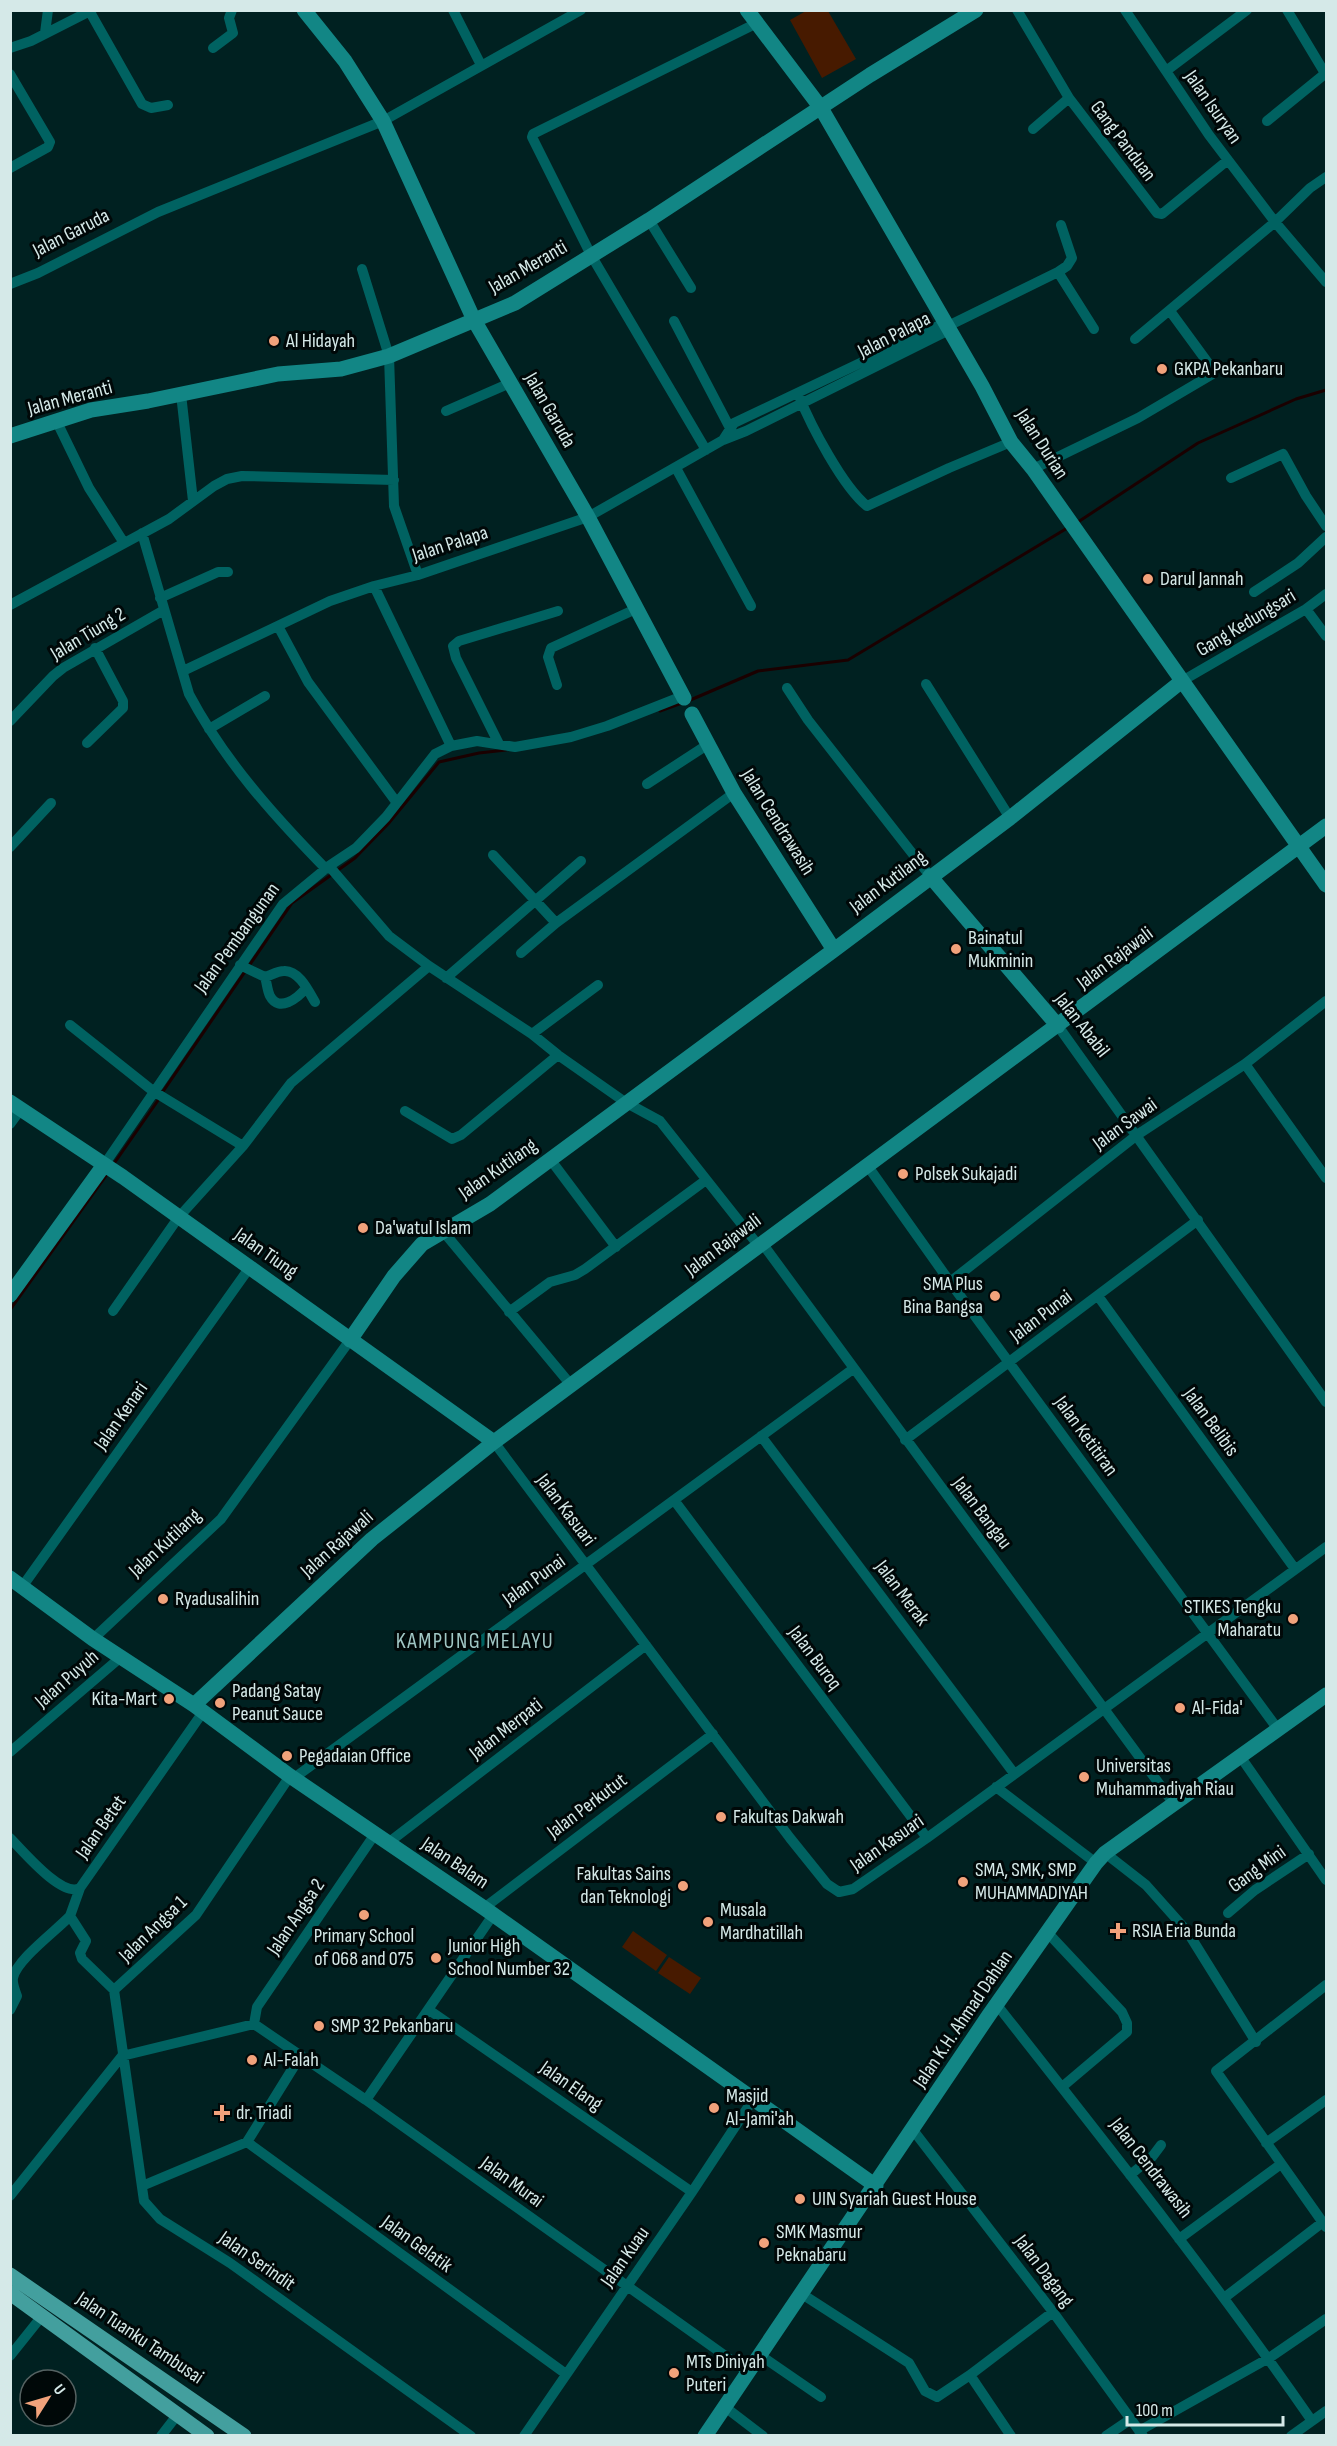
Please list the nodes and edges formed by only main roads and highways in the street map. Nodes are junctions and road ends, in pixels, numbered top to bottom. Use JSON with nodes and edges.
{"nodes":[{"id":1,"x":10,"y":2275,"type":"edge"},
{"id":2,"x":10,"y":2293,"type":"edge"},
{"id":3,"x":207,"y":2436,"type":"edge"},
{"id":4,"x":244,"y":2436,"type":"edge"}],
"edges":[{"from":1,"to":4,"type":"main road","name":"Jalan Tuanku Tambusai"},
{"from":2,"to":3,"type":"main road","name":"Jalan Tuanku Tambusai"}]}
